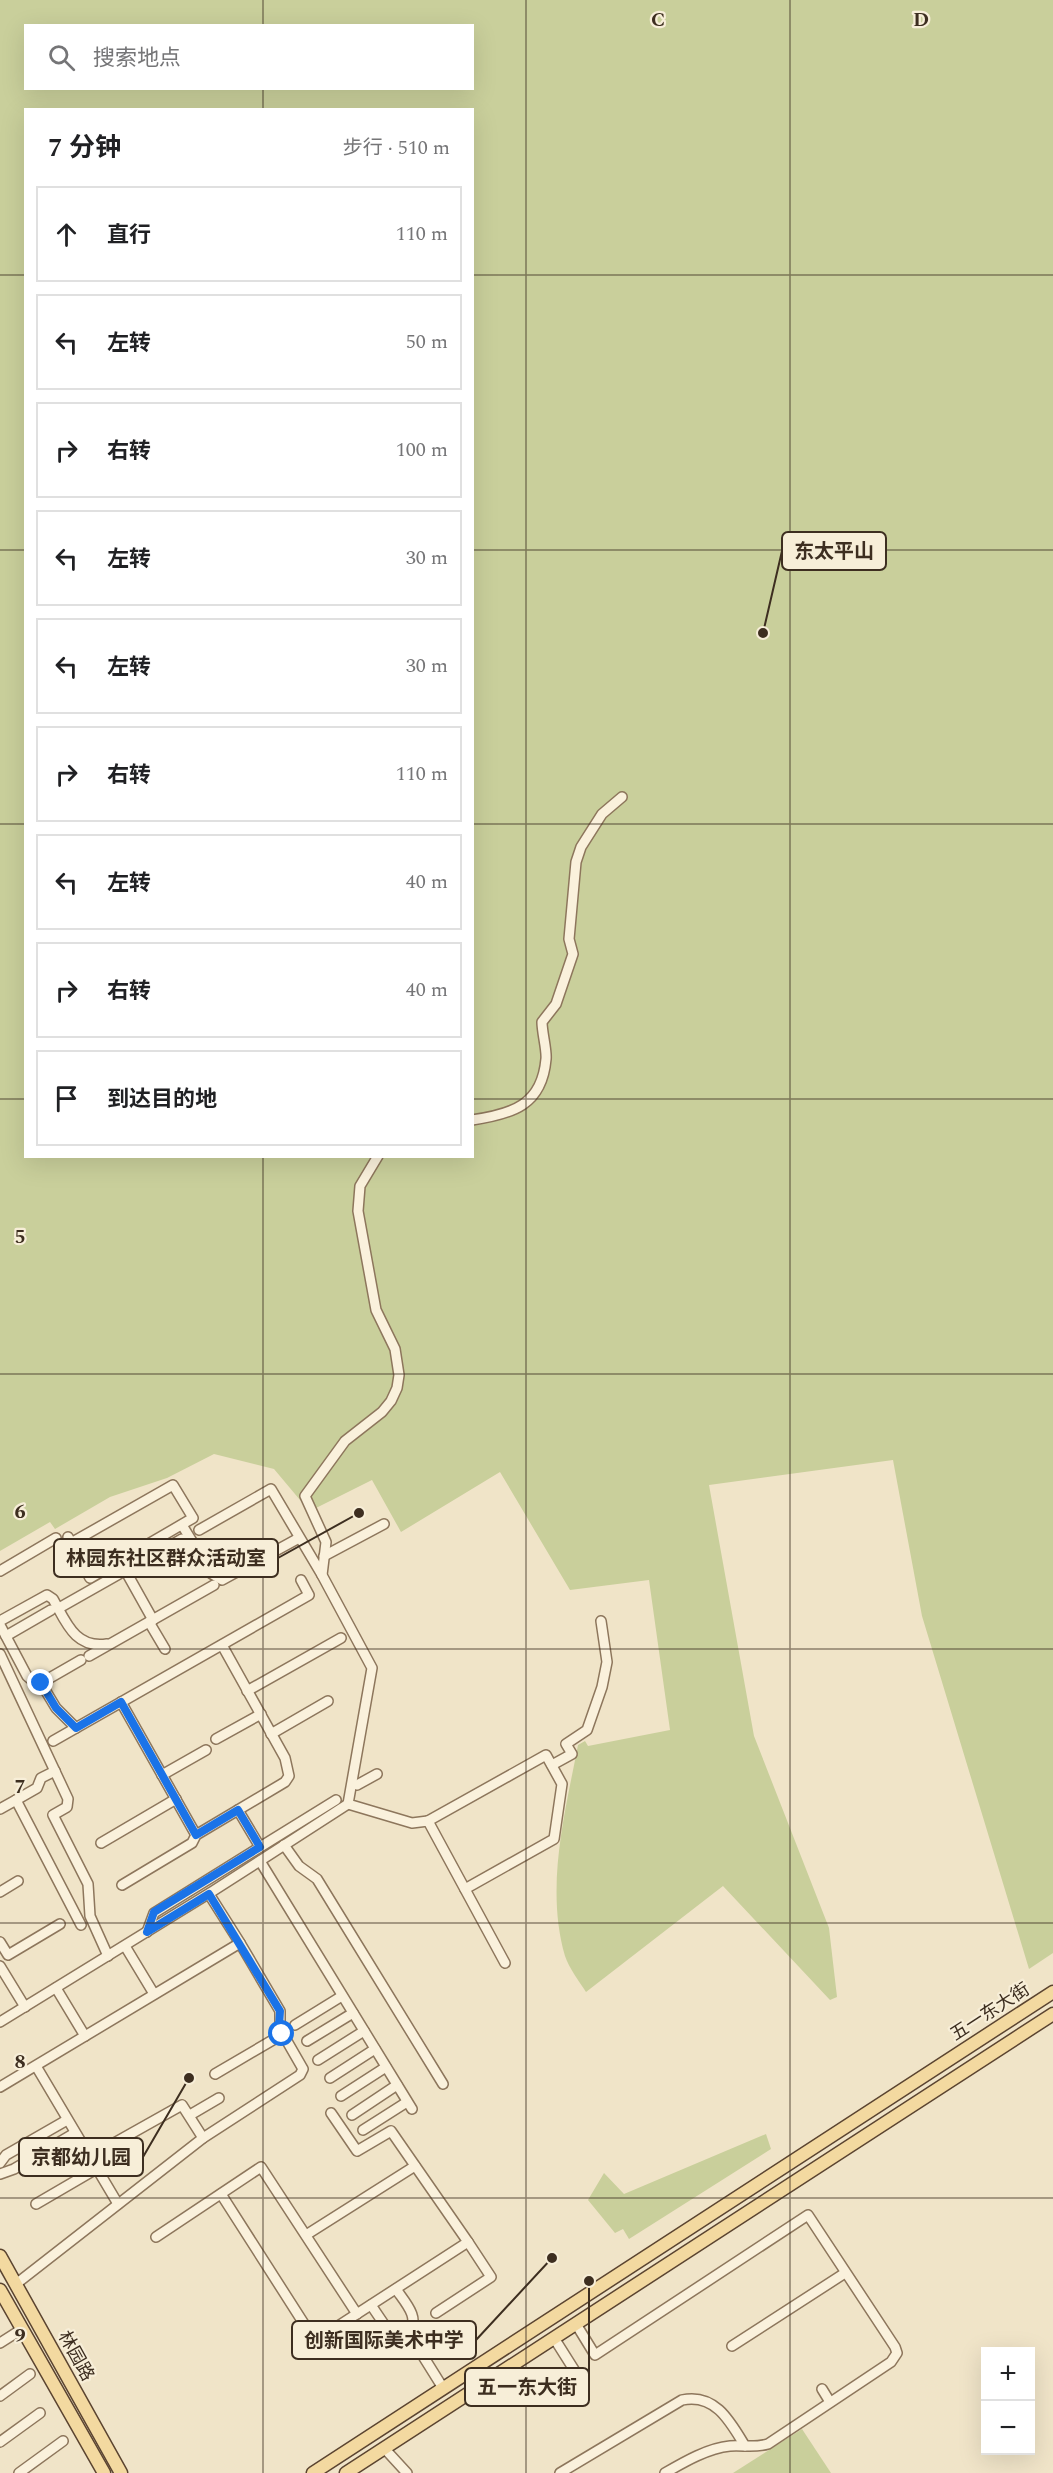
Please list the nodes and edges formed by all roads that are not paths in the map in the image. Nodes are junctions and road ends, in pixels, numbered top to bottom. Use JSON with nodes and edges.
{"nodes":[{"id":1,"x":622,"y":797,"type":"dead end"},
{"id":2,"x":474,"y":1120,"type":"edge"},
{"id":3,"x":377,"y":1158,"type":"edge"},
{"id":4,"x":384,"y":1524,"type":"dead end"},
{"id":5,"x":182,"y":1525,"type":"junction"},
{"id":6,"x":199,"y":1530,"type":"dead end"},
{"id":7,"x":56,"y":1538,"type":"dead end"},
{"id":8,"x":299,"y":1538,"type":"junction"},
{"id":9,"x":182,"y":1539,"type":"dead end"},
{"id":10,"x":324,"y":1556,"type":"junction"},
{"id":11,"x":120,"y":1561,"type":"junction"},
{"id":12,"x":0,"y":1571,"type":"edge"},
{"id":13,"x":122,"y":1573,"type":"junction"},
{"id":14,"x":322,"y":1575,"type":"junction"},
{"id":15,"x":301,"y":1580,"type":"dead end"},
{"id":16,"x":214,"y":1585,"type":"dead end"},
{"id":17,"x":55,"y":1609,"type":"junction"},
{"id":18,"x":151,"y":1621,"type":"junction"},
{"id":19,"x":602,"y":1621,"type":"dead end"},
{"id":20,"x":0,"y":1623,"type":"edge"},
{"id":21,"x":6,"y":1636,"type":"junction"},
{"id":22,"x":340,"y":1638,"type":"dead end"},
{"id":23,"x":111,"y":1643,"type":"junction"},
{"id":24,"x":222,"y":1645,"type":"junction"},
{"id":25,"x":165,"y":1649,"type":"dead end"},
{"id":26,"x":0,"y":1654,"type":"edge"},
{"id":27,"x":41,"y":1683,"type":"junction"},
{"id":28,"x":248,"y":1691,"type":"junction"},
{"id":29,"x":328,"y":1701,"type":"dead end"},
{"id":30,"x":121,"y":1702,"type":"junction"},
{"id":31,"x":261,"y":1714,"type":"junction"},
{"id":32,"x":76,"y":1728,"type":"junction"},
{"id":33,"x":271,"y":1734,"type":"junction"},
{"id":34,"x":216,"y":1739,"type":"dead end"},
{"id":35,"x":53,"y":1741,"type":"dead end"},
{"id":36,"x":206,"y":1750,"type":"dead end"},
{"id":37,"x":552,"y":1765,"type":"junction"},
{"id":38,"x":354,"y":1770,"type":"junction"},
{"id":39,"x":55,"y":1771,"type":"junction"},
{"id":40,"x":162,"y":1775,"type":"junction"},
{"id":41,"x":357,"y":1785,"type":"dead end"},
{"id":42,"x":176,"y":1799,"type":"junction"},
{"id":43,"x":16,"y":1800,"type":"junction"},
{"id":44,"x":336,"y":1800,"type":"dead end"},
{"id":45,"x":348,"y":1804,"type":"junction"},
{"id":46,"x":0,"y":1809,"type":"edge"},
{"id":47,"x":238,"y":1810,"type":"junction"},
{"id":48,"x":428,"y":1821,"type":"junction"},
{"id":49,"x":196,"y":1835,"type":"junction"},
{"id":50,"x":101,"y":1843,"type":"dead end"},
{"id":51,"x":284,"y":1845,"type":"junction"},
{"id":52,"x":260,"y":1847,"type":"junction"},
{"id":53,"x":260,"y":1861,"type":"junction"},
{"id":54,"x":18,"y":1881,"type":"dead end"},
{"id":55,"x":122,"y":1885,"type":"dead end"},
{"id":56,"x":465,"y":1889,"type":"junction"},
{"id":57,"x":0,"y":1892,"type":"edge"},
{"id":58,"x":209,"y":1894,"type":"junction"},
{"id":59,"x":60,"y":1924,"type":"dead end"},
{"id":60,"x":81,"y":1925,"type":"dead end"},
{"id":61,"x":147,"y":1932,"type":"junction"},
{"id":62,"x":0,"y":1942,"type":"edge"},
{"id":63,"x":240,"y":1943,"type":"junction"},
{"id":64,"x":125,"y":1946,"type":"junction"},
{"id":65,"x":8,"y":1955,"type":"junction"},
{"id":66,"x":108,"y":1956,"type":"junction"},
{"id":67,"x":505,"y":1963,"type":"dead end"},
{"id":68,"x":0,"y":1965,"type":"edge"},
{"id":69,"x":56,"y":1988,"type":"junction"},
{"id":70,"x":1053,"y":1992,"type":"edge"},
{"id":71,"x":154,"y":1995,"type":"junction"},
{"id":72,"x":342,"y":1996,"type":"junction"},
{"id":73,"x":25,"y":2007,"type":"junction"},
{"id":74,"x":353,"y":2013,"type":"junction"},
{"id":75,"x":1053,"y":2013,"type":"edge"},
{"id":76,"x":0,"y":2022,"type":"edge"},
{"id":77,"x":296,"y":2025,"type":"dead end"},
{"id":78,"x":364,"y":2031,"type":"junction"},
{"id":79,"x":282,"y":2034,"type":"junction"},
{"id":80,"x":85,"y":2036,"type":"junction"},
{"id":81,"x":307,"y":2041,"type":"dead end"},
{"id":82,"x":375,"y":2049,"type":"junction"},
{"id":83,"x":318,"y":2060,"type":"dead end"},
{"id":84,"x":36,"y":2066,"type":"junction"},
{"id":85,"x":386,"y":2067,"type":"junction"},
{"id":86,"x":215,"y":2074,"type":"dead end"},
{"id":87,"x":330,"y":2078,"type":"dead end"},
{"id":88,"x":442,"y":2084,"type":"dead end"},
{"id":89,"x":397,"y":2085,"type":"junction"},
{"id":90,"x":0,"y":2087,"type":"edge"},
{"id":91,"x":341,"y":2096,"type":"dead end"},
{"id":92,"x":219,"y":2098,"type":"dead end"},
{"id":93,"x":331,"y":2113,"type":"dead end"},
{"id":94,"x":190,"y":2115,"type":"junction"},
{"id":95,"x":352,"y":2115,"type":"dead end"},
{"id":96,"x":67,"y":2120,"type":"junction"},
{"id":97,"x":363,"y":2130,"type":"dead end"},
{"id":98,"x":75,"y":2133,"type":"junction"},
{"id":99,"x":203,"y":2138,"type":"junction"},
{"id":100,"x":109,"y":2146,"type":"dead end"},
{"id":101,"x":0,"y":2163,"type":"edge"},
{"id":102,"x":415,"y":2166,"type":"junction"},
{"id":103,"x":96,"y":2169,"type":"junction"},
{"id":104,"x":0,"y":2174,"type":"edge"},
{"id":105,"x":221,"y":2194,"type":"junction"},
{"id":106,"x":36,"y":2204,"type":"dead end"},
{"id":107,"x":118,"y":2204,"type":"junction"},
{"id":108,"x":306,"y":2235,"type":"junction"},
{"id":109,"x":156,"y":2237,"type":"dead end"},
{"id":110,"x":468,"y":2242,"type":"junction"},
{"id":111,"x":0,"y":2256,"type":"edge"},
{"id":112,"x":845,"y":2273,"type":"junction"},
{"id":113,"x":16,"y":2284,"type":"junction"},
{"id":114,"x":396,"y":2289,"type":"junction"},
{"id":115,"x":0,"y":2290,"type":"edge"},
{"id":116,"x":371,"y":2305,"type":"junction"},
{"id":117,"x":436,"y":2313,"type":"dead end"},
{"id":118,"x":357,"y":2314,"type":"junction"},
{"id":119,"x":576,"y":2324,"type":"junction"},
{"id":120,"x":22,"y":2329,"type":"junction"},
{"id":121,"x":408,"y":2332,"type":"junction"},
{"id":122,"x":554,"y":2338,"type":"junction"},
{"id":123,"x":0,"y":2343,"type":"edge"},
{"id":124,"x":732,"y":2346,"type":"dead end"},
{"id":125,"x":30,"y":2374,"type":"dead end"},
{"id":126,"x":578,"y":2376,"type":"dead end"},
{"id":127,"x":443,"y":2388,"type":"junction"},
{"id":128,"x":822,"y":2389,"type":"dead end"},
{"id":129,"x":0,"y":2396,"type":"edge"},
{"id":130,"x":830,"y":2402,"type":"junction"},
{"id":131,"x":40,"y":2413,"type":"dead end"},
{"id":132,"x":63,"y":2441,"type":"dead end"},
{"id":133,"x":0,"y":2442,"type":"edge"},
{"id":134,"x":745,"y":2446,"type":"junction"},
{"id":135,"x":384,"y":2448,"type":"junction"},
{"id":136,"x":19,"y":2473,"type":"edge"},
{"id":137,"x":104,"y":2473,"type":"edge"},
{"id":138,"x":121,"y":2473,"type":"edge"},
{"id":139,"x":313,"y":2473,"type":"edge"},
{"id":140,"x":346,"y":2473,"type":"edge"},
{"id":141,"x":407,"y":2473,"type":"edge"},
{"id":142,"x":560,"y":2473,"type":"edge"},
{"id":143,"x":665,"y":2473,"type":"edge"}],
"edges":[{"from":1,"to":2,"type":"street"},
{"from":3,"to":10,"type":"street"},
{"from":4,"to":10,"type":"street"},
{"from":5,"to":8,"type":"street"},
{"from":5,"to":11,"type":"street"},
{"from":5,"to":11,"type":"street"},
{"from":6,"to":8,"type":"street"},
{"from":7,"to":12,"type":"street"},
{"from":8,"to":14,"type":"street"},
{"from":9,"to":13,"type":"street"},
{"from":10,"to":14,"type":"street"},
{"from":11,"to":13,"type":"street"},
{"from":13,"to":17,"type":"street"},
{"from":13,"to":18,"type":"street"},
{"from":14,"to":38,"type":"street"},
{"from":15,"to":24,"type":"street"},
{"from":16,"to":18,"type":"street"},
{"from":17,"to":20,"type":"street"},
{"from":17,"to":21,"type":"street"},
{"from":17,"to":23,"type":"street"},
{"from":18,"to":23,"type":"street"},
{"from":18,"to":25,"type":"street"},
{"from":19,"to":37,"type":"street"},
{"from":20,"to":21,"type":"street"},
{"from":21,"to":27,"type":"street"},
{"from":22,"to":28,"type":"street"},
{"from":23,"to":27,"type":"street"},
{"from":24,"to":28,"type":"street"},
{"from":24,"to":30,"type":"street"},
{"from":26,"to":39,"type":"street"},
{"from":27,"to":32,"type":"street"},
{"from":28,"to":31,"type":"street"},
{"from":29,"to":33,"type":"street"},
{"from":30,"to":32,"type":"street"},
{"from":30,"to":40,"type":"street"},
{"from":31,"to":33,"type":"street"},
{"from":31,"to":34,"type":"street"},
{"from":32,"to":35,"type":"street"},
{"from":33,"to":47,"type":"street"},
{"from":36,"to":40,"type":"street"},
{"from":37,"to":48,"type":"street"},
{"from":37,"to":56,"type":"street"},
{"from":38,"to":41,"type":"street"},
{"from":38,"to":45,"type":"street"},
{"from":39,"to":43,"type":"street"},
{"from":39,"to":66,"type":"street"},
{"from":40,"to":42,"type":"street"},
{"from":42,"to":49,"type":"street"},
{"from":42,"to":50,"type":"street"},
{"from":43,"to":46,"type":"street"},
{"from":43,"to":60,"type":"street"},
{"from":44,"to":52,"type":"street"},
{"from":45,"to":48,"type":"street"},
{"from":45,"to":51,"type":"street"},
{"from":47,"to":49,"type":"street"},
{"from":47,"to":52,"type":"street"},
{"from":48,"to":56,"type":"street"},
{"from":49,"to":55,"type":"street"},
{"from":51,"to":53,"type":"street"},
{"from":51,"to":88,"type":"street"},
{"from":52,"to":61,"type":"street"},
{"from":53,"to":58,"type":"street"},
{"from":53,"to":72,"type":"street"},
{"from":54,"to":57,"type":"street"},
{"from":56,"to":67,"type":"street"},
{"from":58,"to":61,"type":"street"},
{"from":58,"to":63,"type":"street"},
{"from":59,"to":65,"type":"street"},
{"from":61,"to":64,"type":"street"},
{"from":62,"to":65,"type":"street"},
{"from":63,"to":71,"type":"street"},
{"from":63,"to":79,"type":"street"},
{"from":64,"to":66,"type":"street"},
{"from":64,"to":71,"type":"street"},
{"from":65,"to":68,"type":"street"},
{"from":66,"to":69,"type":"street"},
{"from":68,"to":73,"type":"street"},
{"from":69,"to":73,"type":"street"},
{"from":69,"to":80,"type":"street"},
{"from":70,"to":127,"type":"main road","name":"五一东大街"},
{"from":71,"to":80,"type":"street"},
{"from":72,"to":74,"type":"street"},
{"from":72,"to":77,"type":"street"},
{"from":73,"to":76,"type":"street"},
{"from":74,"to":78,"type":"street"},
{"from":74,"to":81,"type":"street"},
{"from":75,"to":119,"type":"main road","name":"五一东大街"},
{"from":78,"to":82,"type":"street"},
{"from":78,"to":83,"type":"street"},
{"from":79,"to":86,"type":"street"},
{"from":79,"to":99,"type":"street"},
{"from":80,"to":84,"type":"street"},
{"from":82,"to":85,"type":"street"},
{"from":82,"to":87,"type":"street"},
{"from":84,"to":90,"type":"street"},
{"from":84,"to":96,"type":"street"},
{"from":85,"to":89,"type":"street"},
{"from":85,"to":91,"type":"street"},
{"from":89,"to":95,"type":"street"},
{"from":89,"to":97,"type":"street"},
{"from":92,"to":94,"type":"street"},
{"from":93,"to":102,"type":"street"},
{"from":94,"to":99,"type":"street"},
{"from":94,"to":100,"type":"street"},
{"from":96,"to":98,"type":"street"},
{"from":96,"to":101,"type":"street"},
{"from":98,"to":103,"type":"street"},
{"from":98,"to":104,"type":"street"},
{"from":99,"to":107,"type":"street"},
{"from":102,"to":108,"type":"street"},
{"from":102,"to":110,"type":"street"},
{"from":103,"to":106,"type":"street"},
{"from":103,"to":107,"type":"street"},
{"from":105,"to":108,"type":"street"},
{"from":105,"to":109,"type":"street"},
{"from":105,"to":118,"type":"street"},
{"from":107,"to":113,"type":"street"},
{"from":108,"to":118,"type":"street"},
{"from":110,"to":114,"type":"street"},
{"from":110,"to":117,"type":"street"},
{"from":111,"to":113,"type":"main road","name":"林园路"},
{"from":112,"to":119,"type":"street"},
{"from":112,"to":124,"type":"street"},
{"from":112,"to":130,"type":"street"},
{"from":113,"to":138,"type":"main road","name":"林园路"},
{"from":114,"to":116,"type":"street"},
{"from":114,"to":121,"type":"street"},
{"from":115,"to":120,"type":"main road","name":"林园路"},
{"from":116,"to":118,"type":"street"},
{"from":116,"to":121,"type":"street"},
{"from":119,"to":122,"type":"main road","name":"五一东大街"},
{"from":120,"to":123,"type":"street"},
{"from":120,"to":137,"type":"main road","name":"林园路"},
{"from":121,"to":127,"type":"street"},
{"from":122,"to":126,"type":"street"},
{"from":122,"to":135,"type":"main road","name":"五一东大街"},
{"from":125,"to":129,"type":"street"},
{"from":127,"to":139,"type":"main road","name":"五一东大街"},
{"from":128,"to":130,"type":"street"},
{"from":130,"to":134,"type":"street"},
{"from":131,"to":133,"type":"street"},
{"from":132,"to":136,"type":"street"},
{"from":134,"to":142,"type":"street"},
{"from":134,"to":143,"type":"street"},
{"from":135,"to":140,"type":"main road","name":"五一东大街"},
{"from":135,"to":141,"type":"street"}]}
